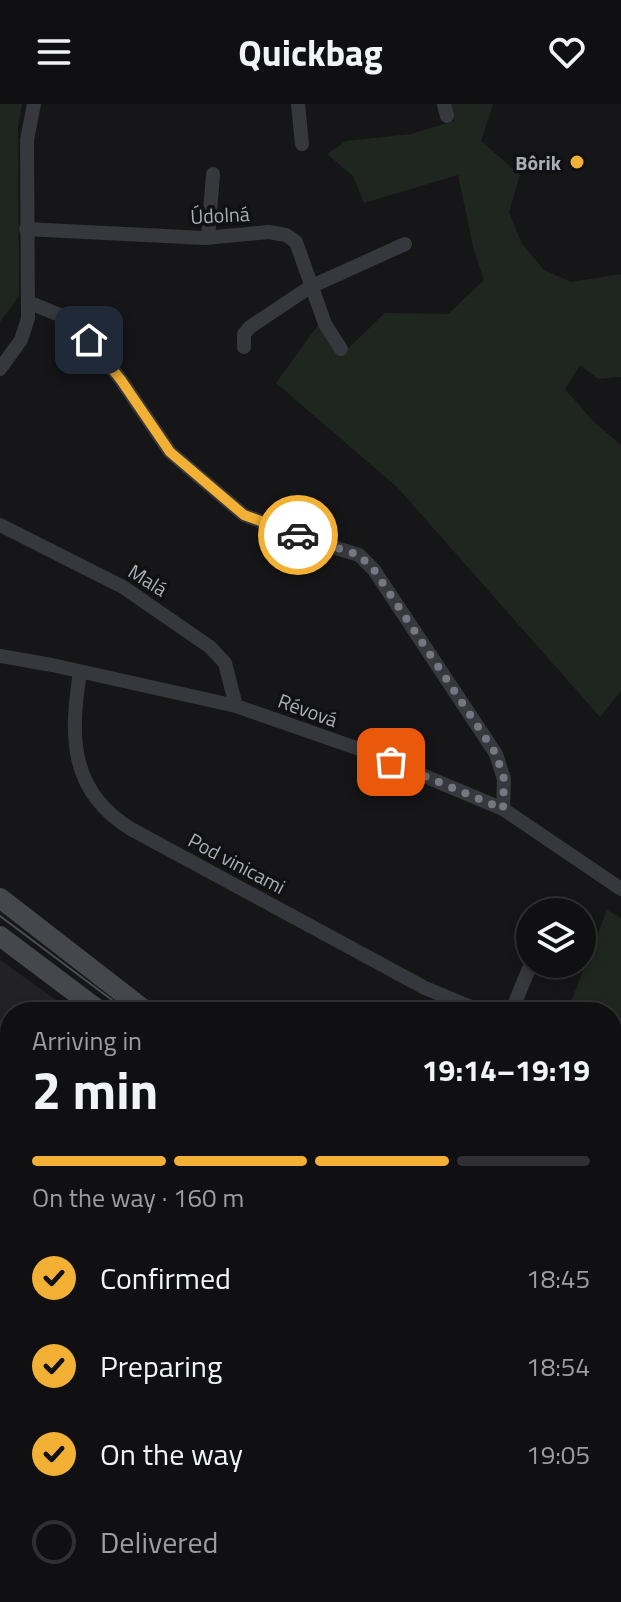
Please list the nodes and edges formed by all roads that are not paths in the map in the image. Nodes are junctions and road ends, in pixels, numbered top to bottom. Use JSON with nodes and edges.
{"nodes":[{"id":1,"x":34,"y":104,"type":"edge"},
{"id":2,"x":298,"y":104,"type":"edge"},
{"id":3,"x":302,"y":144,"type":"dead end"},
{"id":4,"x":213,"y":174,"type":"dead end"},
{"id":5,"x":26,"y":229,"type":"junction"},
{"id":6,"x":208,"y":238,"type":"junction"},
{"id":7,"x":405,"y":244,"type":"dead end"},
{"id":8,"x":310,"y":287,"type":"junction"},
{"id":9,"x":28,"y":302,"type":"junction"},
{"id":10,"x":244,"y":347,"type":"dead end"},
{"id":11,"x":341,"y":349,"type":"dead end"},
{"id":12,"x":0,"y":369,"type":"edge"},
{"id":13,"x":0,"y":525,"type":"edge"},
{"id":14,"x":0,"y":656,"type":"edge"},
{"id":15,"x":80,"y":672,"type":"junction"},
{"id":16,"x":236,"y":706,"type":"junction"},
{"id":17,"x":503,"y":809,"type":"junction"},
{"id":18,"x":621,"y":889,"type":"edge"},
{"id":19,"x":0,"y":898,"type":"edge"},
{"id":20,"x":0,"y":936,"type":"edge"},
{"id":21,"x":525,"y":978,"type":"edge"},
{"id":22,"x":88,"y":1002,"type":"edge"},
{"id":23,"x":134,"y":1002,"type":"edge"},
{"id":24,"x":459,"y":1002,"type":"edge"},
{"id":25,"x":515,"y":1002,"type":"edge"}],
"edges":[{"from":1,"to":5,"type":"street"},
{"from":2,"to":3,"type":"street"},
{"from":4,"to":6,"type":"street"},
{"from":5,"to":6,"type":"street","name":"Údolná"},
{"from":5,"to":9,"type":"street"},
{"from":6,"to":8,"type":"street","name":"Údolná"},
{"from":7,"to":8,"type":"street"},
{"from":8,"to":10,"type":"street"},
{"from":8,"to":11,"type":"street","name":"Údolná"},
{"from":9,"to":12,"type":"street"},
{"from":9,"to":17,"type":"street"},
{"from":13,"to":16,"type":"street","name":"Malá"},
{"from":14,"to":15,"type":"street","name":"Révová"},
{"from":15,"to":16,"type":"street","name":"Révová"},
{"from":15,"to":24,"type":"street","name":"Pod vinicami"},
{"from":16,"to":17,"type":"street","name":"Révová"},
{"from":17,"to":18,"type":"street","name":"Révová"},
{"from":19,"to":23,"type":"main road"},
{"from":20,"to":22,"type":"main road"},
{"from":21,"to":25,"type":"street"}]}
